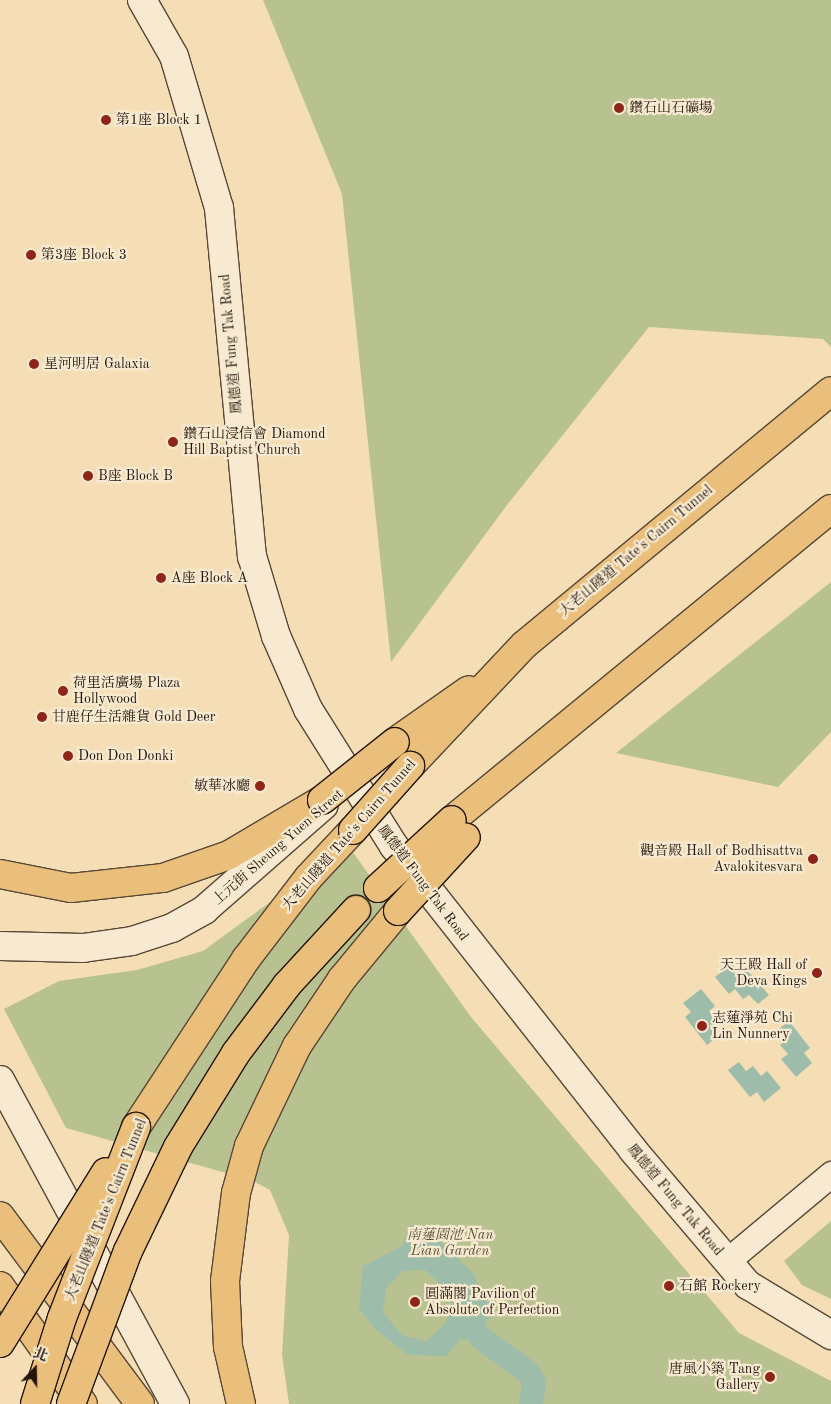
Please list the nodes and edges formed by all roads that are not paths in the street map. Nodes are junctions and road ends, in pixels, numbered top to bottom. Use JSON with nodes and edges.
{"nodes":[{"id":1,"x":142,"y":0,"type":"edge"},
{"id":2,"x":831,"y":391,"type":"edge"},
{"id":3,"x":831,"y":509,"type":"edge"},
{"id":4,"x":488,"y":679,"type":"junction"},
{"id":5,"x":353,"y":783,"type":"junction"},
{"id":6,"x":459,"y":829,"type":"junction"},
{"id":7,"x":0,"y":874,"type":"edge"},
{"id":8,"x":0,"y":946,"type":"edge"},
{"id":9,"x":0,"y":1080,"type":"edge"},
{"id":10,"x":136,"y":1127,"type":"junction"},
{"id":11,"x":831,"y":1174,"type":"edge"},
{"id":12,"x":0,"y":1216,"type":"edge"},
{"id":13,"x":727,"y":1262,"type":"junction"},
{"id":14,"x":0,"y":1286,"type":"edge"},
{"id":15,"x":831,"y":1335,"type":"edge"},
{"id":16,"x":0,"y":1343,"type":"edge"},
{"id":17,"x":35,"y":1404,"type":"edge"},
{"id":18,"x":71,"y":1404,"type":"edge"},
{"id":19,"x":83,"y":1404,"type":"edge"},
{"id":20,"x":140,"y":1404,"type":"edge"},
{"id":21,"x":175,"y":1404,"type":"edge"},
{"id":22,"x":241,"y":1404,"type":"edge"}],
"edges":[{"from":1,"to":5,"type":"main road","name":"鳳德道 Fung Tak Road"},
{"from":2,"to":4,"type":"highway","name":"大老山隧道 Tate's Cairn Tunnel"},
{"from":3,"to":6,"type":"highway"},
{"from":4,"to":7,"type":"highway","bridge":true},
{"from":4,"to":10,"type":"highway","name":"大老山隧道 Tate's Cairn Tunnel","bridge":true},
{"from":5,"to":8,"type":"main road","name":"上元街 Sheung Yuen Street"},
{"from":5,"to":13,"type":"main road","name":"鳳德道 Fung Tak Road"},
{"from":6,"to":18,"type":"highway","bridge":true},
{"from":6,"to":22,"type":"highway","bridge":true},
{"from":9,"to":21,"type":"main road"},
{"from":10,"to":16,"type":"highway","bridge":true},
{"from":10,"to":17,"type":"highway","name":"大老山隧道 Tate's Cairn Tunnel","bridge":true},
{"from":11,"to":13,"type":"street"},
{"from":12,"to":20,"type":"highway"},
{"from":13,"to":15,"type":"main road","name":"鳳德道 Fung Tak Road"},
{"from":14,"to":19,"type":"highway"}]}
